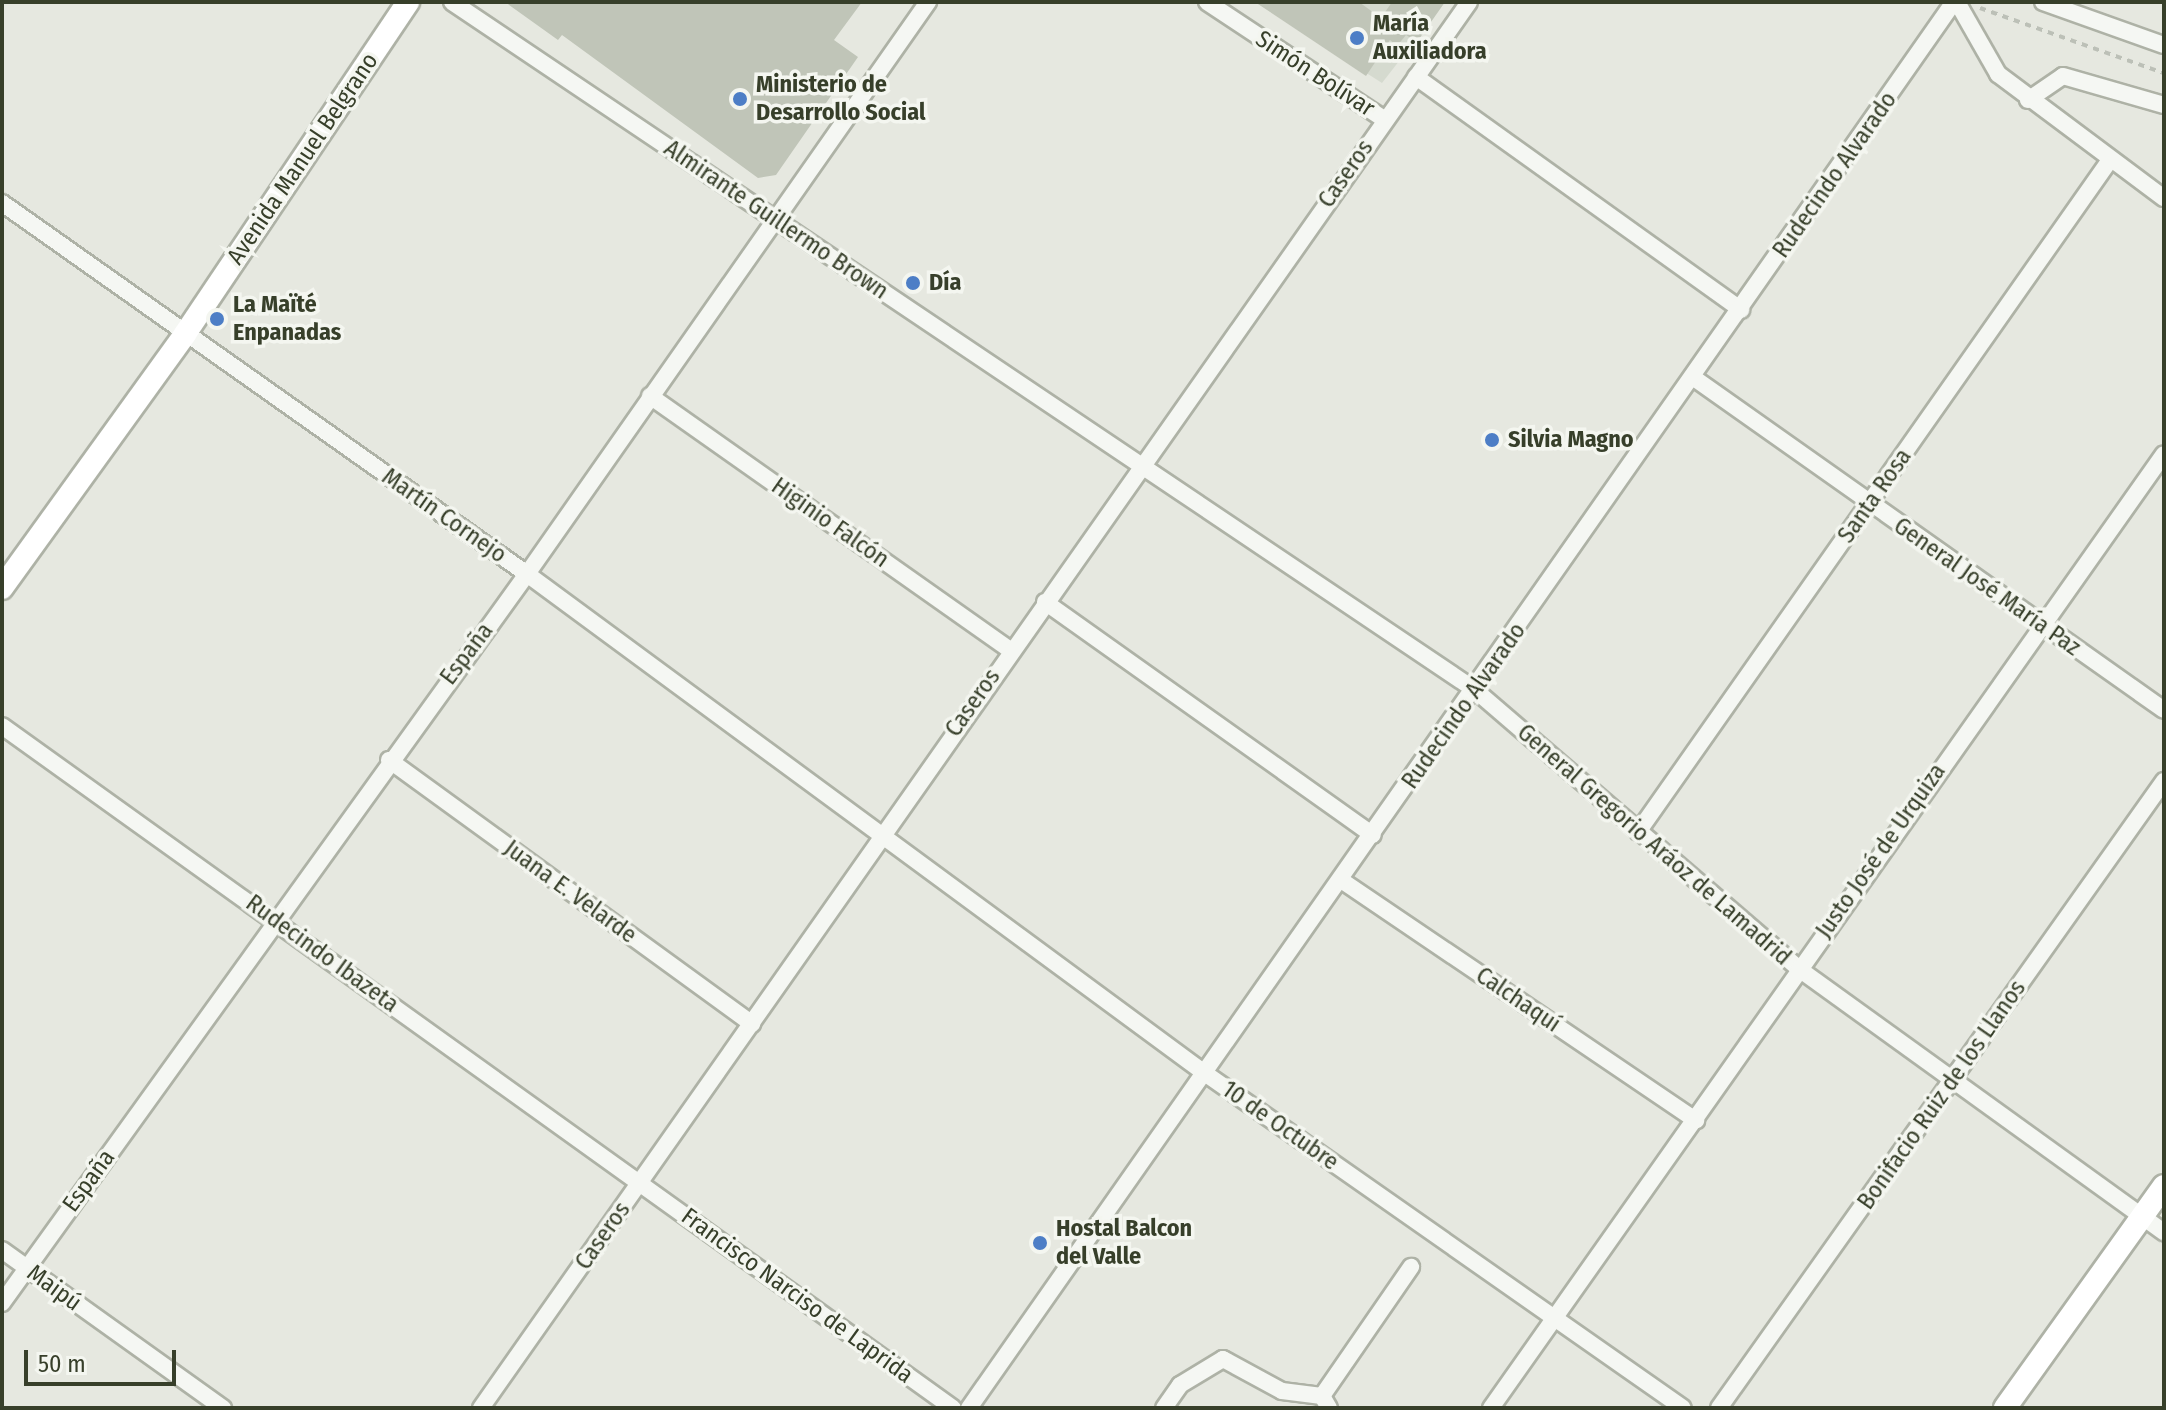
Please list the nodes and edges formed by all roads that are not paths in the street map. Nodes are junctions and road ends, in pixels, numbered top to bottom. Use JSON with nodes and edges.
{"nodes":[{"id":1,"x":408,"y":2,"type":"edge"},
{"id":2,"x":452,"y":2,"type":"edge"},
{"id":3,"x":928,"y":2,"type":"edge"},
{"id":4,"x":1207,"y":2,"type":"edge"},
{"id":5,"x":1469,"y":2,"type":"edge"},
{"id":6,"x":1956,"y":2,"type":"edge"},
{"id":7,"x":2043,"y":2,"type":"edge"},
{"id":8,"x":2164,"y":45,"type":"edge"},
{"id":9,"x":1416,"y":77,"type":"junction"},
{"id":10,"x":2028,"y":100,"type":"junction"},
{"id":11,"x":2164,"y":105,"type":"edge"},
{"id":12,"x":1384,"y":119,"type":"junction"},
{"id":13,"x":2110,"y":160,"type":"junction"},
{"id":14,"x":2164,"y":198,"type":"edge"},
{"id":15,"x":2,"y":203,"type":"edge"},
{"id":16,"x":773,"y":218,"type":"junction"},
{"id":17,"x":1741,"y":310,"type":"junction"},
{"id":18,"x":185,"y":334,"type":"junction"},
{"id":19,"x":1694,"y":378,"type":"junction"},
{"id":20,"x":650,"y":396,"type":"junction"},
{"id":21,"x":2164,"y":454,"type":"edge"},
{"id":22,"x":1140,"y":465,"type":"junction"},
{"id":23,"x":1870,"y":505,"type":"junction"},
{"id":24,"x":527,"y":574,"type":"junction"},
{"id":25,"x":2,"y":588,"type":"edge"},
{"id":26,"x":1045,"y":602,"type":"junction"},
{"id":27,"x":2039,"y":624,"type":"junction"},
{"id":28,"x":1010,"y":650,"type":"junction"},
{"id":29,"x":1475,"y":690,"type":"junction"},
{"id":30,"x":2164,"y":710,"type":"edge"},
{"id":31,"x":2,"y":726,"type":"edge"},
{"id":32,"x":389,"y":760,"type":"junction"},
{"id":33,"x":2164,"y":781,"type":"edge"},
{"id":34,"x":1638,"y":832,"type":"junction"},
{"id":35,"x":1373,"y":835,"type":"junction"},
{"id":36,"x":881,"y":837,"type":"junction"},
{"id":37,"x":1341,"y":880,"type":"junction"},
{"id":38,"x":276,"y":921,"type":"junction"},
{"id":39,"x":1799,"y":969,"type":"junction"},
{"id":40,"x":752,"y":1024,"type":"junction"},
{"id":41,"x":1206,"y":1074,"type":"junction"},
{"id":42,"x":1952,"y":1080,"type":"junction"},
{"id":43,"x":1696,"y":1120,"type":"junction"},
{"id":44,"x":640,"y":1184,"type":"junction"},
{"id":45,"x":2164,"y":1186,"type":"edge"},
{"id":46,"x":2143,"y":1216,"type":"junction"},
{"id":47,"x":2164,"y":1232,"type":"edge"},
{"id":48,"x":2,"y":1250,"type":"edge"},
{"id":49,"x":1411,"y":1267,"type":"dead end"},
{"id":50,"x":26,"y":1268,"type":"junction"},
{"id":51,"x":2,"y":1303,"type":"edge"},
{"id":52,"x":1557,"y":1317,"type":"junction"},
{"id":53,"x":1326,"y":1402,"type":"edge"},
{"id":54,"x":223,"y":1408,"type":"edge"},
{"id":55,"x":481,"y":1408,"type":"edge"},
{"id":56,"x":953,"y":1408,"type":"edge"},
{"id":57,"x":969,"y":1408,"type":"edge"},
{"id":58,"x":1164,"y":1408,"type":"edge"},
{"id":59,"x":1491,"y":1408,"type":"edge"},
{"id":60,"x":1683,"y":1408,"type":"edge"},
{"id":61,"x":1719,"y":1408,"type":"edge"},
{"id":62,"x":2005,"y":1408,"type":"edge"}],
"edges":[{"from":1,"to":18,"type":"main road","name":"Avenida Manuel Belgrano"},
{"from":2,"to":16,"type":"street","name":"Almirante Guillermo Brown"},
{"from":3,"to":16,"type":"street","name":"España"},
{"from":4,"to":12,"type":"street","name":"Simón Bolívar"},
{"from":5,"to":9,"type":"street","name":"Caseros"},
{"from":6,"to":10,"type":"street"},
{"from":6,"to":17,"type":"street","name":"Rudecindo Alvarado"},
{"from":7,"to":8,"type":"street"},
{"from":9,"to":12,"type":"street","name":"Caseros"},
{"from":9,"to":17,"type":"street"},
{"from":10,"to":11,"type":"street"},
{"from":10,"to":13,"type":"street"},
{"from":12,"to":22,"type":"street","name":"Caseros"},
{"from":13,"to":14,"type":"street"},
{"from":13,"to":23,"type":"street","name":"Santa Rosa"},
{"from":15,"to":18,"type":"street","name":"Martín Cornejo"},
{"from":16,"to":20,"type":"street","name":"España"},
{"from":16,"to":22,"type":"street","name":"Almirante Guillermo Brown"},
{"from":17,"to":19,"type":"street","name":"Rudecindo Alvarado"},
{"from":18,"to":24,"type":"street","name":"Martín Cornejo"},
{"from":18,"to":25,"type":"main road","name":"Avenida Manuel Belgrano"},
{"from":19,"to":23,"type":"street","name":"General José María Paz"},
{"from":19,"to":29,"type":"street","name":"Rudecindo Alvarado"},
{"from":20,"to":24,"type":"street","name":"España"},
{"from":20,"to":28,"type":"street","name":"Higinio Falcón"},
{"from":21,"to":27,"type":"street","name":"Justo José de Urquiza"},
{"from":22,"to":26,"type":"street","name":"Caseros"},
{"from":22,"to":29,"type":"street","name":"General Gregorio Aráoz de Lamadrid"},
{"from":23,"to":27,"type":"street","name":"General José María Paz"},
{"from":23,"to":34,"type":"street","name":"Santa Rosa"},
{"from":24,"to":32,"type":"street","name":"España"},
{"from":24,"to":36,"type":"street","name":"Martín Cornejo"},
{"from":26,"to":28,"type":"street","name":"Caseros"},
{"from":26,"to":35,"type":"street"},
{"from":27,"to":30,"type":"street","name":"General José María Paz"},
{"from":27,"to":39,"type":"street","name":"Justo José de Urquiza"},
{"from":28,"to":36,"type":"street","name":"Caseros"},
{"from":29,"to":34,"type":"street","name":"General Gregorio Aráoz de Lamadrid"},
{"from":29,"to":35,"type":"street","name":"Rudecindo Alvarado"},
{"from":31,"to":38,"type":"street","name":"Rudecindo Ibazeta"},
{"from":32,"to":38,"type":"street","name":"España"},
{"from":32,"to":40,"type":"street","name":"Juana E. Velarde"},
{"from":33,"to":42,"type":"street","name":"Bonifacio Ruiz de los Llanos"},
{"from":34,"to":39,"type":"street","name":"General Gregorio Aráoz de Lamadrid"},
{"from":35,"to":37,"type":"street","name":"Rudecindo Alvarado"},
{"from":36,"to":40,"type":"street","name":"Caseros"},
{"from":36,"to":41,"type":"street","name":"10 de Octubre"},
{"from":37,"to":41,"type":"street","name":"Rudecindo Alvarado"},
{"from":37,"to":43,"type":"street","name":"Calchaquí"},
{"from":38,"to":44,"type":"street","name":"Rudecindo Ibazeta"},
{"from":38,"to":50,"type":"street","name":"España"},
{"from":39,"to":42,"type":"street","name":"General Gregorio Aráoz de Lamadrid"},
{"from":39,"to":43,"type":"street","name":"Justo José de Urquiza"},
{"from":40,"to":44,"type":"street","name":"Caseros"},
{"from":41,"to":52,"type":"street","name":"10 de Octubre"},
{"from":41,"to":57,"type":"street","name":"Rudecindo Alvarado"},
{"from":42,"to":46,"type":"street","name":"General Gregorio Aráoz de Lamadrid"},
{"from":42,"to":61,"type":"street","name":"Bonifacio Ruiz de los Llanos"},
{"from":43,"to":52,"type":"street","name":"Justo José de Urquiza"},
{"from":44,"to":55,"type":"street","name":"Caseros"},
{"from":44,"to":56,"type":"street","name":"Francisco Narciso de Laprida"},
{"from":45,"to":46,"type":"main road"},
{"from":46,"to":47,"type":"street","name":"General Gregorio Aráoz de Lamadrid"},
{"from":46,"to":62,"type":"main road"},
{"from":48,"to":50,"type":"street","name":"Maipú"},
{"from":49,"to":53,"type":"street"},
{"from":50,"to":51,"type":"street","name":"España"},
{"from":50,"to":54,"type":"street","name":"Maipú"},
{"from":52,"to":59,"type":"street","name":"Justo José de Urquiza"},
{"from":52,"to":60,"type":"street","name":"10 de Octubre"},
{"from":53,"to":58,"type":"street"}]}
